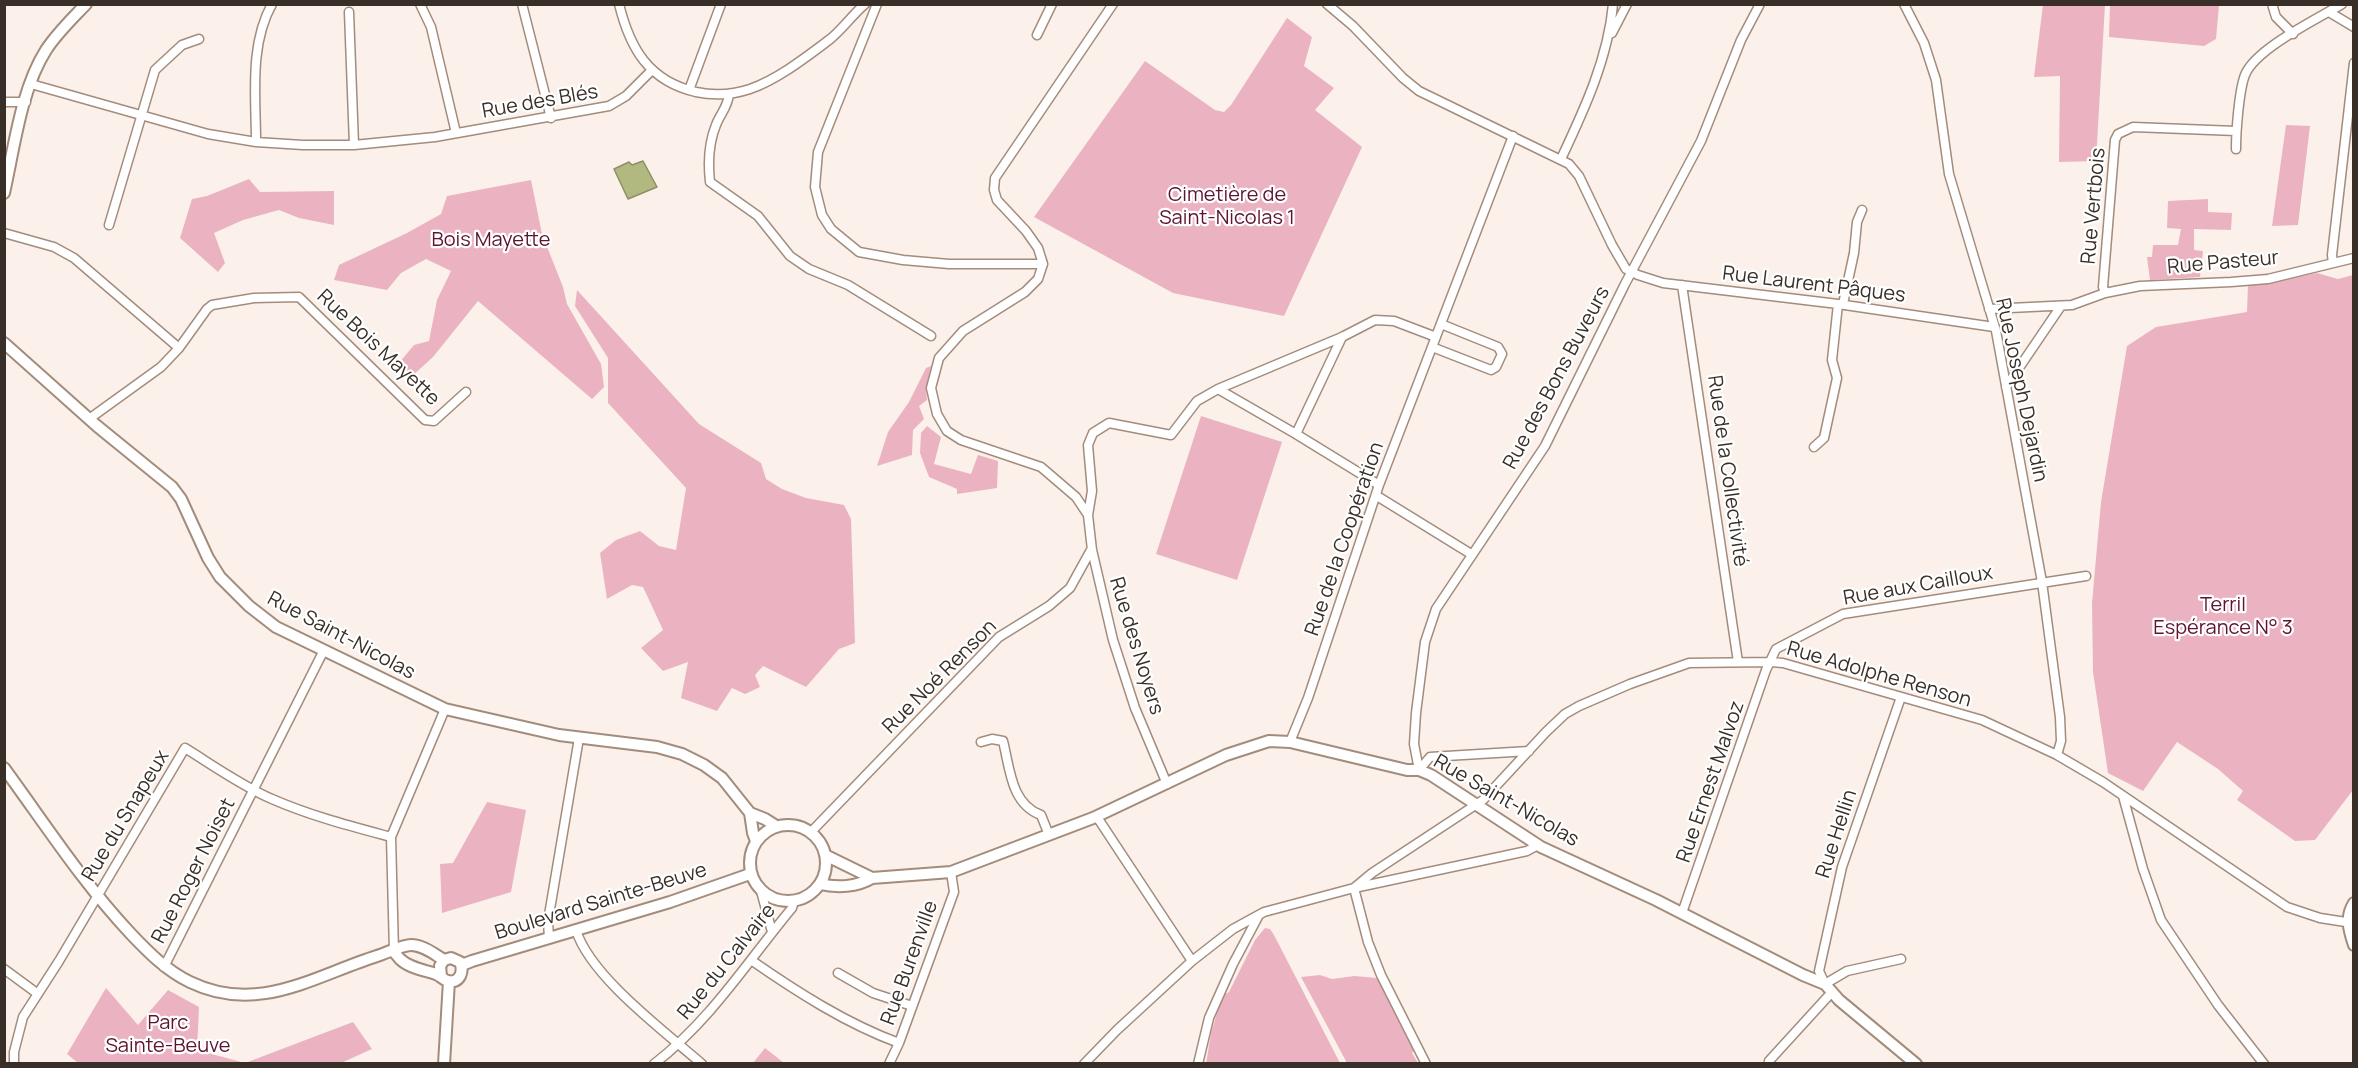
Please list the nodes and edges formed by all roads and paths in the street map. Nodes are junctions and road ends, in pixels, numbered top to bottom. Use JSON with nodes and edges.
{"nodes":[{"id":1,"x":86,"y":4,"type":"edge"},
{"id":2,"x":272,"y":4,"type":"edge"},
{"id":3,"x":420,"y":4,"type":"edge"},
{"id":4,"x":522,"y":4,"type":"edge"},
{"id":5,"x":619,"y":4,"type":"edge"},
{"id":6,"x":722,"y":4,"type":"edge"},
{"id":7,"x":865,"y":4,"type":"edge"},
{"id":8,"x":877,"y":4,"type":"edge"},
{"id":9,"x":1052,"y":4,"type":"edge"},
{"id":10,"x":1113,"y":4,"type":"edge"},
{"id":11,"x":1327,"y":4,"type":"edge"},
{"id":12,"x":1613,"y":4,"type":"edge"},
{"id":13,"x":1627,"y":4,"type":"edge"},
{"id":14,"x":1760,"y":4,"type":"edge"},
{"id":15,"x":1904,"y":4,"type":"edge"},
{"id":16,"x":2272,"y":4,"type":"edge"},
{"id":17,"x":2342,"y":4,"type":"edge"},
{"id":18,"x":349,"y":12,"type":"dead end"},
{"id":19,"x":2329,"y":12,"type":"junction"},
{"id":20,"x":2354,"y":27,"type":"edge"},
{"id":21,"x":2292,"y":34,"type":"junction"},
{"id":22,"x":1036,"y":35,"type":"dead end"},
{"id":23,"x":199,"y":39,"type":"dead end"},
{"id":24,"x":1607,"y":39,"type":"junction"},
{"id":25,"x":2354,"y":63,"type":"edge"},
{"id":26,"x":652,"y":70,"type":"junction"},
{"id":27,"x":31,"y":84,"type":"junction"},
{"id":28,"x":689,"y":90,"type":"junction"},
{"id":29,"x":729,"y":94,"type":"junction"},
{"id":30,"x":4,"y":102,"type":"edge"},
{"id":31,"x":26,"y":102,"type":"junction"},
{"id":32,"x":140,"y":116,"type":"junction"},
{"id":33,"x":550,"y":118,"type":"junction"},
{"id":34,"x":2236,"y":131,"type":"junction"},
{"id":35,"x":456,"y":133,"type":"junction"},
{"id":36,"x":1513,"y":136,"type":"junction"},
{"id":37,"x":256,"y":142,"type":"junction"},
{"id":38,"x":354,"y":145,"type":"junction"},
{"id":39,"x":2236,"y":149,"type":"dead end"},
{"id":40,"x":1561,"y":159,"type":"junction"},
{"id":41,"x":4,"y":194,"type":"edge"},
{"id":42,"x":1862,"y":210,"type":"dead end"},
{"id":43,"x":109,"y":225,"type":"dead end"},
{"id":44,"x":4,"y":233,"type":"edge"},
{"id":45,"x":2354,"y":258,"type":"edge"},
{"id":46,"x":2333,"y":263,"type":"junction"},
{"id":47,"x":1043,"y":264,"type":"junction"},
{"id":48,"x":1631,"y":272,"type":"junction"},
{"id":49,"x":1682,"y":285,"type":"junction"},
{"id":50,"x":2105,"y":293,"type":"junction"},
{"id":51,"x":1841,"y":304,"type":"junction"},
{"id":52,"x":2061,"y":306,"type":"junction"},
{"id":53,"x":1989,"y":309,"type":"junction"},
{"id":54,"x":1441,"y":324,"type":"junction"},
{"id":55,"x":1994,"y":327,"type":"junction"},
{"id":56,"x":931,"y":336,"type":"dead end"},
{"id":57,"x":1342,"y":337,"type":"junction"},
{"id":58,"x":1436,"y":337,"type":"junction"},
{"id":59,"x":4,"y":344,"type":"edge"},
{"id":60,"x":1432,"y":347,"type":"junction"},
{"id":61,"x":179,"y":348,"type":"junction"},
{"id":62,"x":2006,"y":387,"type":"junction"},
{"id":63,"x":1218,"y":389,"type":"junction"},
{"id":64,"x":466,"y":392,"type":"dead end"},
{"id":65,"x":89,"y":419,"type":"junction"},
{"id":66,"x":1296,"y":434,"type":"junction"},
{"id":67,"x":1814,"y":447,"type":"dead end"},
{"id":68,"x":1379,"y":485,"type":"junction"},
{"id":69,"x":1377,"y":496,"type":"junction"},
{"id":70,"x":1088,"y":515,"type":"junction"},
{"id":71,"x":1092,"y":550,"type":"junction"},
{"id":72,"x":1472,"y":555,"type":"junction"},
{"id":73,"x":2086,"y":576,"type":"dead end"},
{"id":74,"x":2042,"y":582,"type":"junction"},
{"id":75,"x":324,"y":651,"type":"junction"},
{"id":76,"x":1738,"y":662,"type":"junction"},
{"id":77,"x":1770,"y":662,"type":"junction"},
{"id":78,"x":1901,"y":697,"type":"junction"},
{"id":79,"x":445,"y":709,"type":"junction"},
{"id":80,"x":579,"y":738,"type":"junction"},
{"id":81,"x":981,"y":742,"type":"dead end"},
{"id":82,"x":1290,"y":742,"type":"junction"},
{"id":83,"x":1529,"y":751,"type":"junction"},
{"id":84,"x":2057,"y":755,"type":"junction"},
{"id":85,"x":4,"y":768,"type":"edge"},
{"id":86,"x":1419,"y":770,"type":"junction"},
{"id":87,"x":1170,"y":782,"type":"junction"},
{"id":88,"x":253,"y":790,"type":"junction"},
{"id":89,"x":2123,"y":796,"type":"junction"},
{"id":90,"x":1476,"y":805,"type":"junction"},
{"id":91,"x":750,"y":813,"type":"junction"},
{"id":92,"x":1097,"y":817,"type":"junction"},
{"id":93,"x":776,"y":826,"type":"junction"},
{"id":94,"x":811,"y":832,"type":"junction"},
{"id":95,"x":1048,"y":835,"type":"junction"},
{"id":96,"x":391,"y":837,"type":"junction"},
{"id":97,"x":756,"y":841,"type":"junction"},
{"id":98,"x":1538,"y":844,"type":"junction"},
{"id":99,"x":825,"y":855,"type":"junction"},
{"id":100,"x":951,"y":872,"type":"junction"},
{"id":101,"x":750,"y":874,"type":"junction"},
{"id":102,"x":872,"y":878,"type":"junction"},
{"id":103,"x":820,"y":885,"type":"junction"},
{"id":104,"x":1354,"y":888,"type":"junction"},
{"id":105,"x":760,"y":891,"type":"junction"},
{"id":106,"x":97,"y":897,"type":"junction"},
{"id":107,"x":794,"y":901,"type":"junction"},
{"id":108,"x":2354,"y":903,"type":"edge"},
{"id":109,"x":1682,"y":913,"type":"junction"},
{"id":110,"x":1259,"y":915,"type":"junction"},
{"id":111,"x":2351,"y":923,"type":"edge"},
{"id":112,"x":576,"y":930,"type":"junction"},
{"id":113,"x":772,"y":932,"type":"junction"},
{"id":114,"x":549,"y":938,"type":"junction"},
{"id":115,"x":2354,"y":945,"type":"edge"},
{"id":116,"x":394,"y":952,"type":"junction"},
{"id":117,"x":1901,"y":959,"type":"dead end"},
{"id":118,"x":444,"y":960,"type":"junction"},
{"id":119,"x":751,"y":960,"type":"junction"},
{"id":120,"x":1192,"y":961,"type":"junction"},
{"id":121,"x":462,"y":965,"type":"junction"},
{"id":122,"x":164,"y":967,"type":"junction"},
{"id":123,"x":4,"y":969,"type":"edge"},
{"id":124,"x":838,"y":973,"type":"dead end"},
{"id":125,"x":445,"y":979,"type":"junction"},
{"id":126,"x":1829,"y":988,"type":"junction"},
{"id":127,"x":38,"y":994,"type":"junction"},
{"id":128,"x":912,"y":1006,"type":"junction"},
{"id":129,"x":899,"y":1043,"type":"junction"},
{"id":130,"x":680,"y":1044,"type":"junction"},
{"id":131,"x":1769,"y":1061,"type":"dead end"},
{"id":132,"x":14,"y":1064,"type":"edge"},
{"id":133,"x":444,"y":1064,"type":"edge"},
{"id":134,"x":654,"y":1064,"type":"edge"},
{"id":135,"x":702,"y":1064,"type":"edge"},
{"id":136,"x":889,"y":1064,"type":"edge"},
{"id":137,"x":1084,"y":1064,"type":"edge"},
{"id":138,"x":1198,"y":1064,"type":"edge"},
{"id":139,"x":1426,"y":1064,"type":"edge"},
{"id":140,"x":1916,"y":1064,"type":"edge"},
{"id":141,"x":2264,"y":1064,"type":"edge"}],
"edges":[{"from":1,"to":27,"type":"street"},
{"from":2,"to":37,"type":"street"},
{"from":3,"to":35,"type":"street"},
{"from":4,"to":33,"type":"street"},
{"from":5,"to":26,"type":"street"},
{"from":6,"to":28,"type":"street"},
{"from":7,"to":29,"type":"street"},
{"from":8,"to":47,"type":"street"},
{"from":9,"to":22,"type":"street"},
{"from":10,"to":47,"type":"street"},
{"from":11,"to":36,"type":"street"},
{"from":12,"to":24,"type":"street"},
{"from":13,"to":24,"type":"street"},
{"from":14,"to":48,"type":"street","name":"Rue des Bons Buveurs"},
{"from":15,"to":53,"type":"street","name":"Rue Joseph Dejardin"},
{"from":16,"to":21,"type":"street"},
{"from":17,"to":19,"type":"street"},
{"from":18,"to":38,"type":"street"},
{"from":19,"to":20,"type":"street"},
{"from":19,"to":21,"type":"street"},
{"from":21,"to":34,"type":"street"},
{"from":23,"to":32,"type":"street"},
{"from":24,"to":40,"type":"street"},
{"from":25,"to":46,"type":"street"},
{"from":26,"to":28,"type":"street"},
{"from":26,"to":33,"type":"street","name":"Rue des Blés"},
{"from":27,"to":31,"type":"street"},
{"from":27,"to":32,"type":"street","name":"Rue des Blés"},
{"from":28,"to":29,"type":"street"},
{"from":29,"to":56,"type":"street"},
{"from":30,"to":31,"type":"street"},
{"from":31,"to":41,"type":"street"},
{"from":32,"to":37,"type":"street","name":"Rue des Blés"},
{"from":32,"to":43,"type":"street"},
{"from":33,"to":35,"type":"street","name":"Rue des Blés"},
{"from":34,"to":39,"type":"street"},
{"from":34,"to":50,"type":"street","name":"Rue Vertbois"},
{"from":35,"to":38,"type":"street","name":"Rue des Blés"},
{"from":36,"to":40,"type":"street"},
{"from":36,"to":54,"type":"street","name":"Rue de la Coopération"},
{"from":37,"to":38,"type":"street","name":"Rue des Blés"},
{"from":40,"to":48,"type":"street"},
{"from":42,"to":51,"type":"street"},
{"from":44,"to":61,"type":"street"},
{"from":45,"to":46,"type":"street","name":"Rue Pasteur"},
{"from":46,"to":50,"type":"street","name":"Rue Pasteur"},
{"from":47,"to":70,"type":"street"},
{"from":48,"to":49,"type":"street","name":"Rue Laurent Pâques"},
{"from":48,"to":72,"type":"street","name":"Rue des Bons Buveurs"},
{"from":49,"to":51,"type":"street","name":"Rue Laurent Pâques"},
{"from":49,"to":76,"type":"street","name":"Rue de la Collectivité"},
{"from":50,"to":52,"type":"street","name":"Rue Pasteur"},
{"from":51,"to":55,"type":"street","name":"Rue Laurent Pâques"},
{"from":51,"to":67,"type":"street"},
{"from":52,"to":53,"type":"street"},
{"from":52,"to":62,"type":"street"},
{"from":53,"to":55,"type":"street","name":"Rue Joseph Dejardin"},
{"from":54,"to":58,"type":"street","name":"Rue de la Coopération"},
{"from":54,"to":60,"type":"street"},
{"from":55,"to":62,"type":"street","name":"Rue Joseph Dejardin"},
{"from":57,"to":58,"type":"street"},
{"from":57,"to":63,"type":"street"},
{"from":57,"to":66,"type":"street"},
{"from":58,"to":60,"type":"street","name":"Rue de la Coopération"},
{"from":59,"to":65,"type":"street","name":"Rue Saint-Nicolas"},
{"from":60,"to":68,"type":"street","name":"Rue de la Coopération"},
{"from":61,"to":64,"type":"street","name":"Rue Bois Mayette"},
{"from":61,"to":65,"type":"street","name":"Rue Bois Mayette"},
{"from":62,"to":74,"type":"street","name":"Rue Joseph Dejardin"},
{"from":63,"to":66,"type":"street"},
{"from":63,"to":70,"type":"street","name":"Rue des Noyers"},
{"from":65,"to":75,"type":"street","name":"Rue Saint-Nicolas"},
{"from":66,"to":68,"type":"street"},
{"from":68,"to":69,"type":"street","name":"Rue de la Coopération"},
{"from":69,"to":72,"type":"street"},
{"from":69,"to":82,"type":"street","name":"Rue de la Coopération"},
{"from":70,"to":71,"type":"street","name":"Rue des Noyers"},
{"from":71,"to":87,"type":"street","name":"Rue des Noyers"},
{"from":71,"to":94,"type":"street","name":"Rue Noé Renson"},
{"from":72,"to":86,"type":"street","name":"Rue des Bons Buveurs"},
{"from":73,"to":74,"type":"street","name":"Rue aux Cailloux"},
{"from":74,"to":77,"type":"street","name":"Rue aux Cailloux"},
{"from":74,"to":84,"type":"street","name":"Rue Joseph Dejardin"},
{"from":75,"to":79,"type":"street","name":"Rue Saint-Nicolas"},
{"from":75,"to":88,"type":"street","name":"Rue Roger Noiset"},
{"from":76,"to":77,"type":"street","name":"Rue Adolphe Renson"},
{"from":76,"to":83,"type":"street","name":"Rue Adolphe Renson"},
{"from":77,"to":78,"type":"street","name":"Rue Adolphe Renson"},
{"from":77,"to":109,"type":"street","name":"Rue Ernest Malvoz"},
{"from":78,"to":84,"type":"street","name":"Rue Adolphe Renson"},
{"from":78,"to":126,"type":"street","name":"Rue Hellin"},
{"from":79,"to":80,"type":"street","name":"Rue Saint-Nicolas"},
{"from":79,"to":96,"type":"street"},
{"from":80,"to":91,"type":"street","name":"Rue Saint-Nicolas"},
{"from":80,"to":114,"type":"street"},
{"from":81,"to":95,"type":"street"},
{"from":82,"to":86,"type":"street","name":"Rue Saint-Nicolas"},
{"from":82,"to":87,"type":"street","name":"Rue Saint-Nicolas"},
{"from":83,"to":86,"type":"street"},
{"from":83,"to":90,"type":"street","name":"Rue Adolphe Renson"},
{"from":84,"to":89,"type":"street","name":"Rue Adolphe Renson"},
{"from":85,"to":106,"type":"street"},
{"from":86,"to":90,"type":"street","name":"Rue Saint-Nicolas"},
{"from":87,"to":92,"type":"street","name":"Rue Saint-Nicolas"},
{"from":88,"to":96,"type":"street","name":"Rue du Snapeux"},
{"from":88,"to":106,"type":"street","name":"Rue du Snapeux"},
{"from":88,"to":122,"type":"street","name":"Rue Roger Noiset"},
{"from":89,"to":111,"type":"street","name":"Rue Adolphe Renson"},
{"from":89,"to":141,"type":"street"},
{"from":90,"to":98,"type":"street","name":"Rue Saint-Nicolas"},
{"from":90,"to":104,"type":"street","name":"Rue Adolphe Renson"},
{"from":91,"to":93,"type":"street","name":"Rue Saint-Nicolas"},
{"from":91,"to":97,"type":"street","name":"Rue Saint-Nicolas"},
{"from":92,"to":95,"type":"street","name":"Rue Saint-Nicolas"},
{"from":92,"to":120,"type":"street"},
{"from":93,"to":94,"type":"street"},
{"from":93,"to":97,"type":"street"},
{"from":94,"to":99,"type":"street"},
{"from":95,"to":100,"type":"street","name":"Rue Saint-Nicolas"},
{"from":96,"to":116,"type":"street"},
{"from":97,"to":101,"type":"street"},
{"from":98,"to":104,"type":"street"},
{"from":98,"to":109,"type":"street","name":"Rue Saint-Nicolas"},
{"from":99,"to":102,"type":"street"},
{"from":99,"to":103,"type":"street"},
{"from":100,"to":102,"type":"street","name":"Rue Saint-Nicolas"},
{"from":100,"to":128,"type":"street","name":"Rue Burenville"},
{"from":101,"to":105,"type":"street"},
{"from":101,"to":112,"type":"street","name":"Boulevard Sainte-Beuve"},
{"from":102,"to":103,"type":"street","name":"Rue Saint-Nicolas"},
{"from":103,"to":107,"type":"street"},
{"from":104,"to":110,"type":"street"},
{"from":104,"to":139,"type":"street"},
{"from":105,"to":107,"type":"street"},
{"from":105,"to":113,"type":"street"},
{"from":106,"to":122,"type":"street"},
{"from":106,"to":127,"type":"street","name":"Rue du Snapeux"},
{"from":107,"to":113,"type":"street","name":"Rue du Calvaire"},
{"from":108,"to":111,"type":"street"},
{"from":109,"to":126,"type":"street","name":"Rue Saint-Nicolas"},
{"from":110,"to":120,"type":"street"},
{"from":110,"to":138,"type":"street"},
{"from":111,"to":115,"type":"street"},
{"from":112,"to":114,"type":"street","name":"Boulevard Sainte-Beuve"},
{"from":112,"to":130,"type":"street"},
{"from":113,"to":119,"type":"street","name":"Rue du Calvaire"},
{"from":114,"to":121,"type":"street","name":"Boulevard Sainte-Beuve"},
{"from":116,"to":118,"type":"street"},
{"from":116,"to":122,"type":"street"},
{"from":116,"to":125,"type":"street"},
{"from":117,"to":126,"type":"street"},
{"from":118,"to":121,"type":"street"},
{"from":118,"to":125,"type":"street"},
{"from":119,"to":129,"type":"street"},
{"from":119,"to":130,"type":"street","name":"Rue du Calvaire"},
{"from":120,"to":137,"type":"street"},
{"from":121,"to":125,"type":"street"},
{"from":123,"to":127,"type":"street"},
{"from":124,"to":128,"type":"street"},
{"from":125,"to":133,"type":"street"},
{"from":126,"to":131,"type":"street"},
{"from":126,"to":140,"type":"street","name":"Rue Saint-Nicolas"},
{"from":127,"to":132,"type":"street","name":"Rue du Snapeux"},
{"from":128,"to":129,"type":"street","name":"Rue Burenville"},
{"from":129,"to":136,"type":"street","name":"Rue Burenville"},
{"from":130,"to":134,"type":"street","name":"Rue du Calvaire"},
{"from":130,"to":135,"type":"street"}]}
